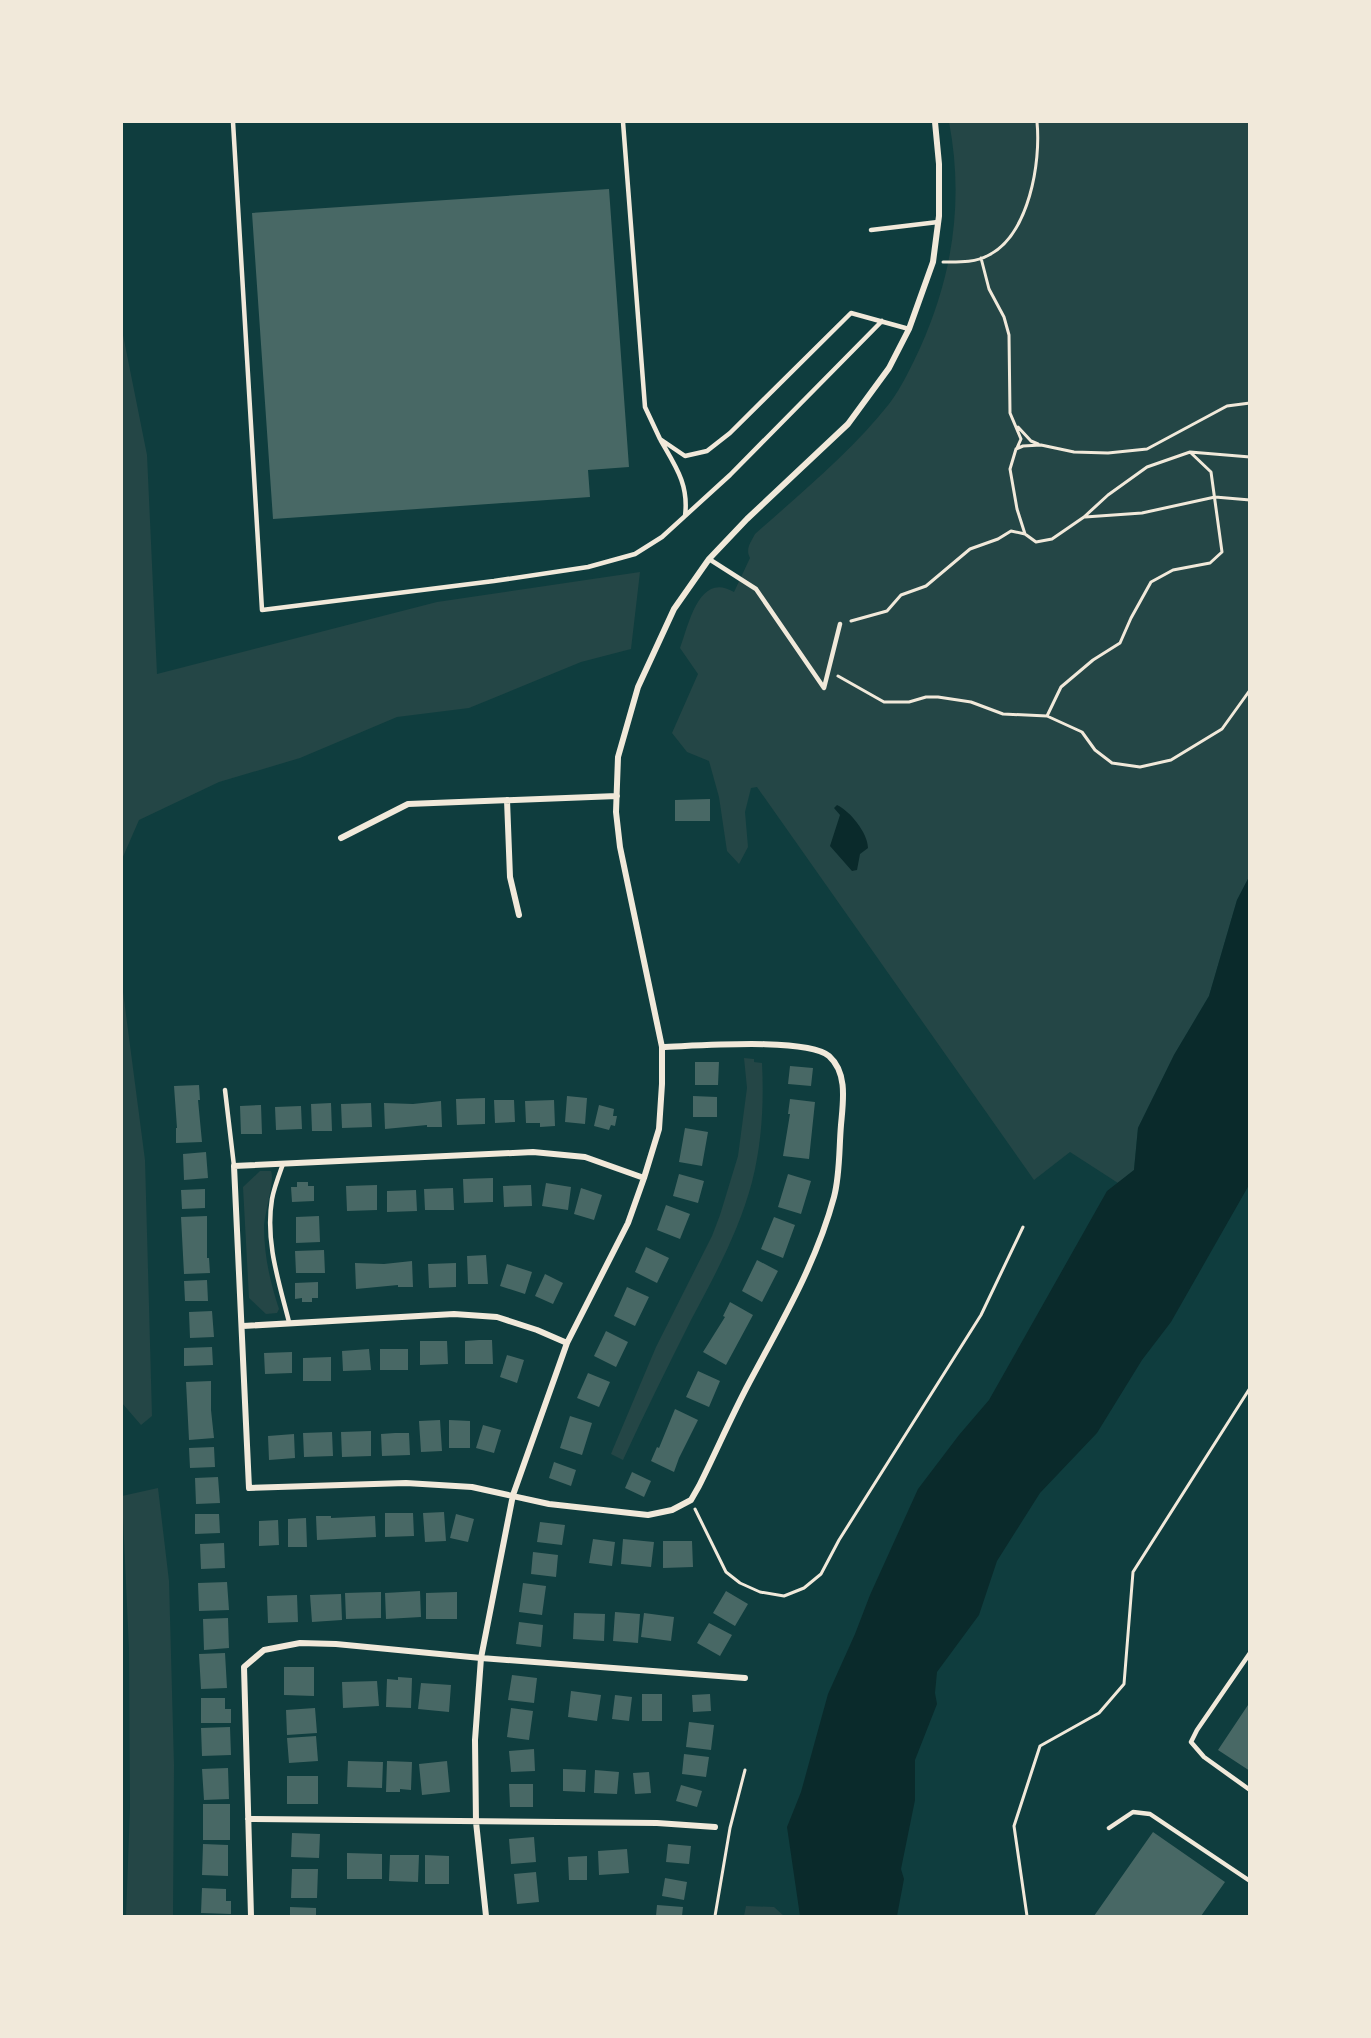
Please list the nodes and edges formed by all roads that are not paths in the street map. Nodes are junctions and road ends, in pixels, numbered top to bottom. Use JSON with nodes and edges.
{"nodes":[{"id":1,"x":233,"y":122,"type":"edge"},
{"id":2,"x":623,"y":122,"type":"edge"},
{"id":3,"x":935,"y":122,"type":"edge"},
{"id":4,"x":938,"y":222,"type":"junction"},
{"id":5,"x":871,"y":230,"type":"dead end"},
{"id":6,"x":882,"y":321,"type":"junction"},
{"id":7,"x":909,"y":329,"type":"junction"},
{"id":8,"x":660,"y":439,"type":"junction"},
{"id":9,"x":686,"y":516,"type":"junction"},
{"id":10,"x":709,"y":559,"type":"junction"},
{"id":11,"x":840,"y":624,"type":"road end"},
{"id":12,"x":617,"y":796,"type":"junction"},
{"id":13,"x":507,"y":800,"type":"junction"},
{"id":14,"x":341,"y":838,"type":"dead end"},
{"id":15,"x":519,"y":915,"type":"dead end"},
{"id":16,"x":662,"y":1047,"type":"junction"},
{"id":17,"x":225,"y":1090,"type":"dead end"},
{"id":18,"x":283,"y":1164,"type":"junction"},
{"id":19,"x":234,"y":1166,"type":"junction"},
{"id":20,"x":644,"y":1179,"type":"junction"},
{"id":21,"x":289,"y":1322,"type":"junction"},
{"id":22,"x":243,"y":1326,"type":"junction"},
{"id":23,"x":567,"y":1343,"type":"junction"},
{"id":24,"x":513,"y":1495,"type":"junction"},
{"id":25,"x":1250,"y":1653,"type":"edge"},
{"id":26,"x":480,"y":1658,"type":"junction"},
{"id":27,"x":745,"y":1678,"type":"dead end"},
{"id":28,"x":1250,"y":1790,"type":"edge"},
{"id":29,"x":248,"y":1819,"type":"junction"},
{"id":30,"x":476,"y":1822,"type":"junction"},
{"id":31,"x":715,"y":1827,"type":"dead end"},
{"id":32,"x":1109,"y":1828,"type":"dead end"},
{"id":33,"x":1250,"y":1881,"type":"edge"},
{"id":34,"x":251,"y":1917,"type":"edge"},
{"id":35,"x":486,"y":1917,"type":"edge"}],
"edges":[{"from":1,"to":9,"type":"lane"},
{"from":2,"to":8,"type":"lane"},
{"from":3,"to":4,"type":"street"},
{"from":4,"to":5,"type":"lane"},
{"from":4,"to":7,"type":"street"},
{"from":6,"to":7,"type":"lane"},
{"from":6,"to":8,"type":"lane"},
{"from":6,"to":9,"type":"lane"},
{"from":7,"to":10,"type":"street"},
{"from":8,"to":9,"type":"lane"},
{"from":10,"to":11,"type":"lane"},
{"from":10,"to":12,"type":"street"},
{"from":12,"to":13,"type":"street"},
{"from":12,"to":16,"type":"street"},
{"from":13,"to":14,"type":"street"},
{"from":13,"to":15,"type":"street"},
{"from":16,"to":20,"type":"street"},
{"from":16,"to":24,"type":"street"},
{"from":17,"to":19,"type":"lane"},
{"from":18,"to":19,"type":"street"},
{"from":18,"to":20,"type":"street"},
{"from":18,"to":21,"type":"lane"},
{"from":19,"to":22,"type":"street"},
{"from":20,"to":23,"type":"street"},
{"from":21,"to":22,"type":"street"},
{"from":21,"to":23,"type":"street"},
{"from":22,"to":24,"type":"street"},
{"from":23,"to":24,"type":"street"},
{"from":24,"to":26,"type":"street"},
{"from":25,"to":28,"type":"lane"},
{"from":26,"to":27,"type":"street"},
{"from":26,"to":29,"type":"street"},
{"from":26,"to":30,"type":"street"},
{"from":29,"to":30,"type":"street"},
{"from":29,"to":34,"type":"street"},
{"from":30,"to":31,"type":"street"},
{"from":30,"to":35,"type":"street"},
{"from":32,"to":33,"type":"lane"}]}
